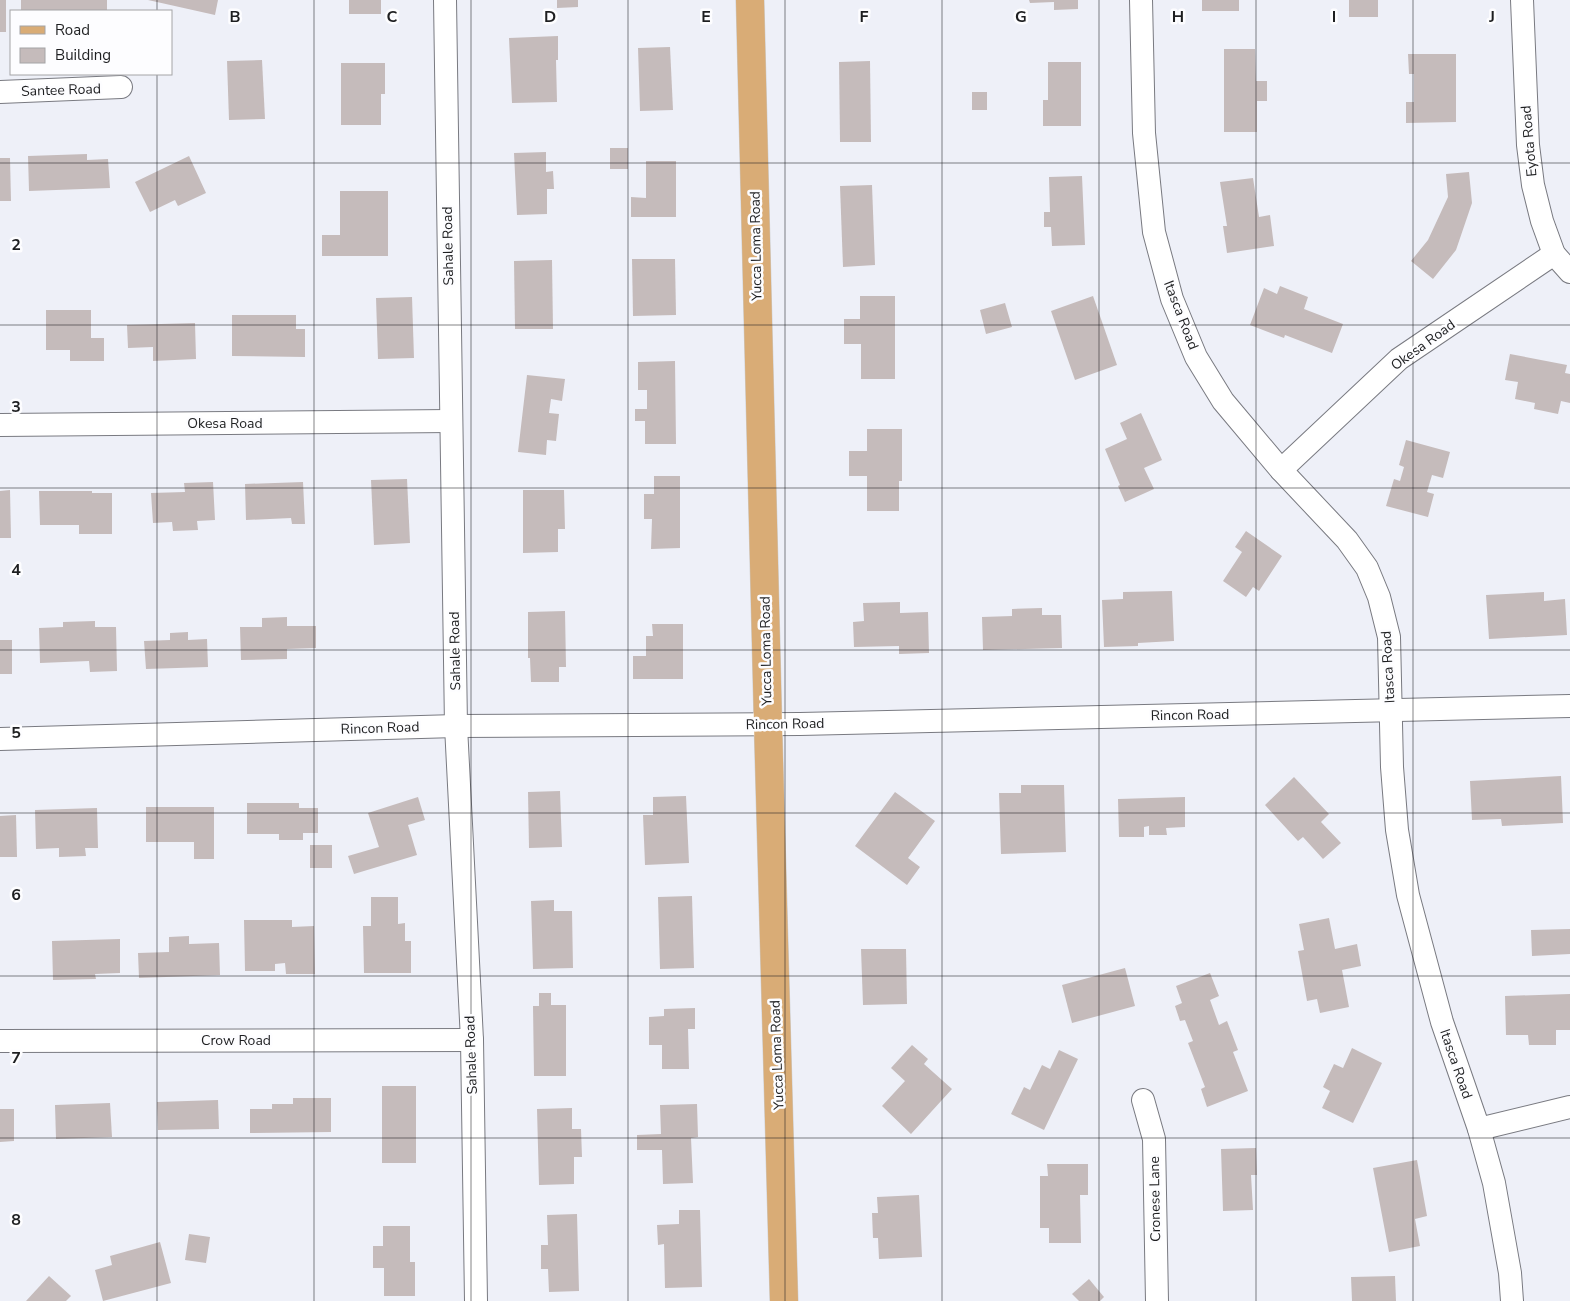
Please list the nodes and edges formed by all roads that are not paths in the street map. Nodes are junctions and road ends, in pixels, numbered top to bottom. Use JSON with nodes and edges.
{"nodes":[{"id":1,"x":445,"y":0,"type":"edge"},
{"id":2,"x":750,"y":0,"type":"edge"},
{"id":3,"x":1141,"y":0,"type":"edge"},
{"id":4,"x":1522,"y":0,"type":"edge"},
{"id":5,"x":121,"y":87,"type":"dead end"},
{"id":6,"x":0,"y":92,"type":"edge"},
{"id":7,"x":1554,"y":254,"type":"junction"},
{"id":8,"x":1570,"y":272,"type":"edge"},
{"id":9,"x":451,"y":421,"type":"junction"},
{"id":10,"x":0,"y":425,"type":"edge"},
{"id":11,"x":1281,"y":470,"type":"junction"},
{"id":12,"x":1570,"y":706,"type":"edge"},
{"id":13,"x":1390,"y":710,"type":"junction"},
{"id":14,"x":768,"y":724,"type":"junction"},
{"id":15,"x":456,"y":726,"type":"junction"},
{"id":16,"x":0,"y":739,"type":"edge"},
{"id":17,"x":472,"y":1040,"type":"junction"},
{"id":18,"x":0,"y":1041,"type":"edge"},
{"id":19,"x":1142,"y":1100,"type":"dead end"},
{"id":20,"x":1570,"y":1106,"type":"edge"},
{"id":21,"x":1479,"y":1129,"type":"junction"},
{"id":22,"x":476,"y":1301,"type":"edge"},
{"id":23,"x":784,"y":1301,"type":"edge"},
{"id":24,"x":1157,"y":1301,"type":"edge"},
{"id":25,"x":1512,"y":1301,"type":"edge"}],
"edges":[{"from":1,"to":9,"type":"street","name":"Sahale Road"},
{"from":2,"to":14,"type":"main road","name":"Yucca Loma Road"},
{"from":3,"to":11,"type":"street","name":"Itasca Road"},
{"from":4,"to":7,"type":"street","name":"Eyota Road"},
{"from":5,"to":6,"type":"street","name":"Santee Road"},
{"from":7,"to":8,"type":"street","name":"Eyota Road"},
{"from":7,"to":11,"type":"street","name":"Okesa Road"},
{"from":9,"to":10,"type":"street","name":"Okesa Road"},
{"from":9,"to":15,"type":"street","name":"Sahale Road"},
{"from":11,"to":13,"type":"street","name":"Itasca Road"},
{"from":12,"to":13,"type":"street","name":"Rincon Road"},
{"from":13,"to":14,"type":"street","name":"Rincon Road"},
{"from":13,"to":21,"type":"street","name":"Itasca Road"},
{"from":14,"to":15,"type":"street","name":"Rincon Road"},
{"from":14,"to":23,"type":"main road","name":"Yucca Loma Road"},
{"from":15,"to":16,"type":"street","name":"Rincon Road"},
{"from":15,"to":17,"type":"street","name":"Sahale Road"},
{"from":17,"to":18,"type":"street","name":"Crow Road"},
{"from":17,"to":22,"type":"street","name":"Sahale Road"},
{"from":19,"to":24,"type":"street","name":"Cronese Lane"},
{"from":20,"to":21,"type":"street"},
{"from":21,"to":25,"type":"street","name":"Itasca Road"}]}
